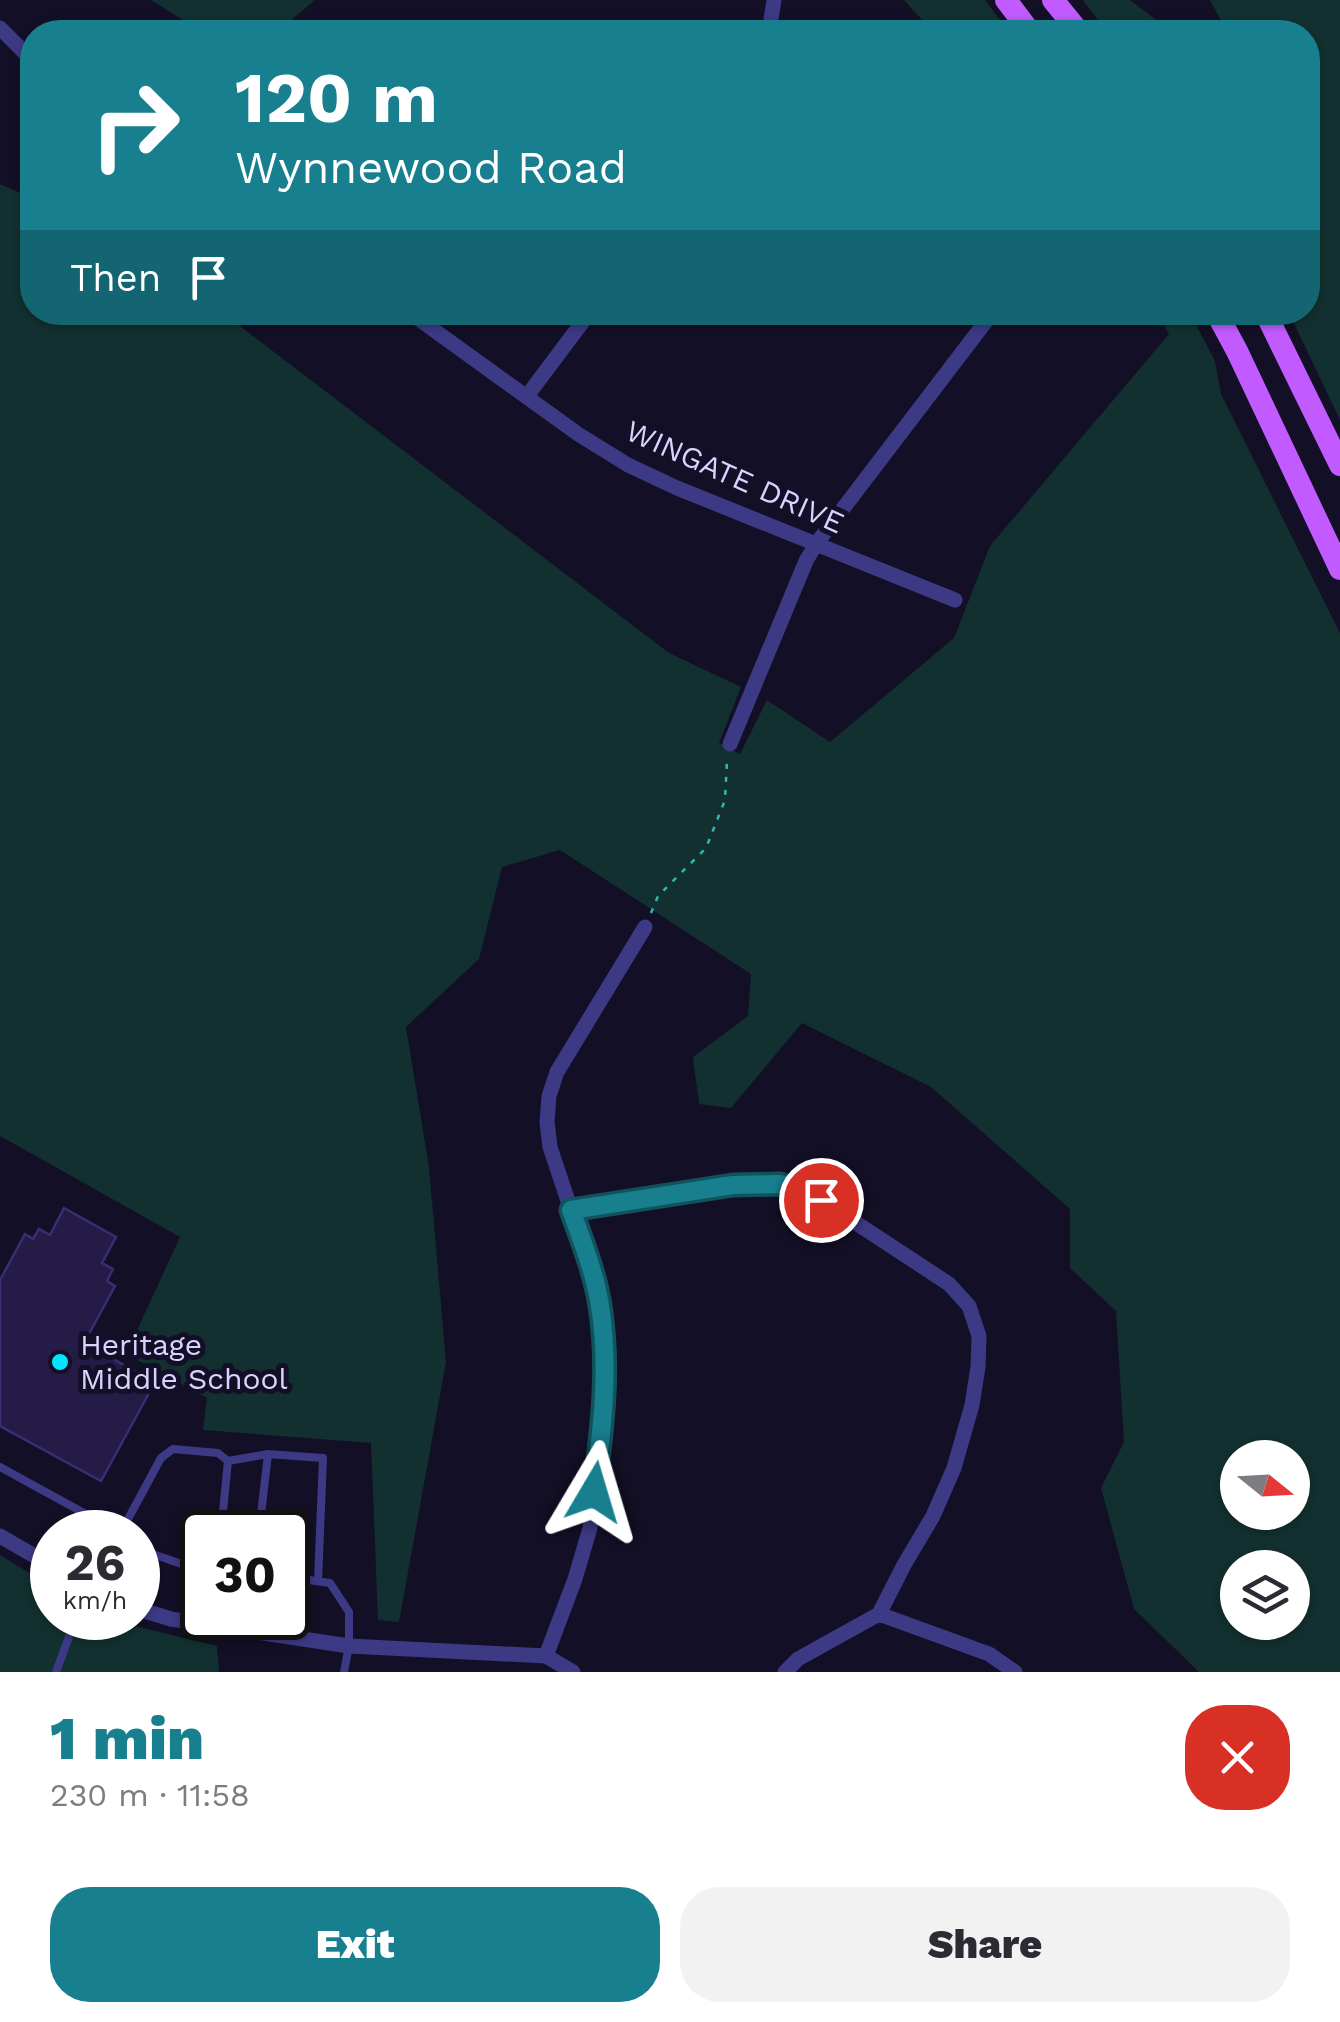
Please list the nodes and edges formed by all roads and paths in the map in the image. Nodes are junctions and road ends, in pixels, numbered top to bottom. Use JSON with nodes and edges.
{"nodes":[{"id":1,"x":1053,"y":0,"type":"edge"},
{"id":2,"x":1069,"y":20,"type":"edge"},
{"id":3,"x":0,"y":28,"type":"edge"},
{"id":4,"x":20,"y":48,"type":"edge"},
{"id":5,"x":427,"y":325,"type":"edge"},
{"id":6,"x":580,"y":325,"type":"edge"},
{"id":7,"x":983,"y":325,"type":"edge"},
{"id":8,"x":1223,"y":325,"type":"edge"},
{"id":9,"x":1271,"y":325,"type":"edge"},
{"id":10,"x":527,"y":396,"type":"junction"},
{"id":11,"x":1340,"y":465,"type":"edge"},
{"id":12,"x":816,"y":544,"type":"junction"},
{"id":13,"x":1340,"y":569,"type":"edge"},
{"id":14,"x":955,"y":600,"type":"dead end"},
{"id":15,"x":730,"y":744,"type":"joint"},
{"id":16,"x":645,"y":927,"type":"joint"},
{"id":17,"x":571,"y":1210,"type":"junction"},
{"id":18,"x":268,"y":1454,"type":"junction"},
{"id":19,"x":228,"y":1461,"type":"junction"},
{"id":20,"x":0,"y":1466,"type":"edge"},
{"id":21,"x":79,"y":1510,"type":"edge"},
{"id":22,"x":133,"y":1510,"type":"edge"},
{"id":23,"x":222,"y":1510,"type":"edge"},
{"id":24,"x":262,"y":1510,"type":"edge"},
{"id":25,"x":0,"y":1536,"type":"edge"},
{"id":26,"x":30,"y":1553,"type":"edge"},
{"id":27,"x":310,"y":1580,"type":"edge"},
{"id":28,"x":318,"y":1581,"type":"junction"},
{"id":29,"x":879,"y":1614,"type":"junction"},
{"id":30,"x":160,"y":1616,"type":"edge"},
{"id":31,"x":68,"y":1640,"type":"edge"},
{"id":32,"x":349,"y":1646,"type":"junction"},
{"id":33,"x":546,"y":1656,"type":"junction"},
{"id":34,"x":56,"y":1672,"type":"edge"},
{"id":35,"x":344,"y":1672,"type":"edge"},
{"id":36,"x":573,"y":1672,"type":"edge"},
{"id":37,"x":785,"y":1672,"type":"edge"},
{"id":38,"x":1015,"y":1672,"type":"edge"}],
"edges":[{"from":1,"to":2,"type":"main road"},
{"from":3,"to":4,"type":"street"},
{"from":5,"to":10,"type":"street","name":"WINGATE DRIVE"},
{"from":6,"to":10,"type":"street"},
{"from":7,"to":12,"type":"street"},
{"from":8,"to":13,"type":"main road"},
{"from":9,"to":11,"type":"main road"},
{"from":10,"to":12,"type":"street","name":"WINGATE DRIVE"},
{"from":12,"to":14,"type":"street","name":"WINGATE DRIVE"},
{"from":12,"to":15,"type":"street"},
{"from":15,"to":16,"type":"path"},
{"from":16,"to":17,"type":"street"},
{"from":17,"to":29,"type":"street"},
{"from":17,"to":33,"type":"street"},
{"from":18,"to":19,"type":"lane"},
{"from":18,"to":24,"type":"lane"},
{"from":18,"to":28,"type":"lane"},
{"from":19,"to":22,"type":"lane"},
{"from":19,"to":23,"type":"lane"},
{"from":20,"to":21,"type":"lane"},
{"from":25,"to":26,"type":"street"},
{"from":27,"to":28,"type":"lane"},
{"from":28,"to":32,"type":"lane"},
{"from":29,"to":37,"type":"street"},
{"from":29,"to":38,"type":"street"},
{"from":30,"to":32,"type":"street"},
{"from":31,"to":34,"type":"lane"},
{"from":32,"to":33,"type":"street"},
{"from":32,"to":35,"type":"lane"},
{"from":33,"to":36,"type":"street"}]}
